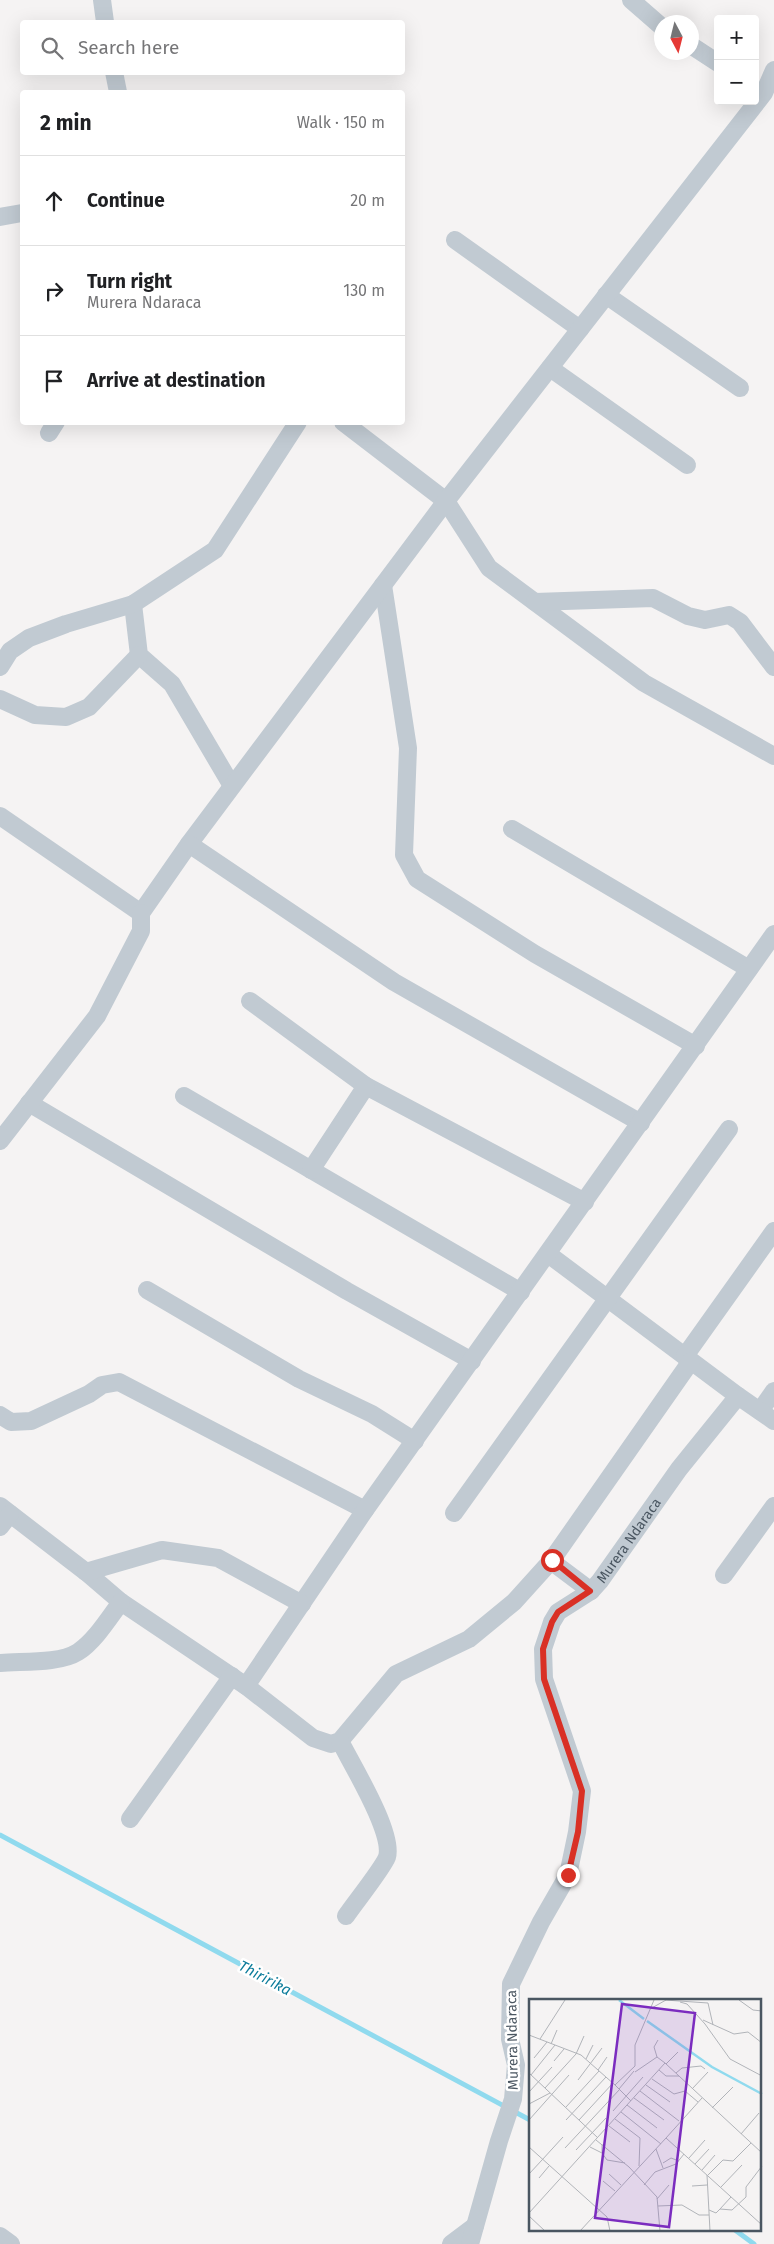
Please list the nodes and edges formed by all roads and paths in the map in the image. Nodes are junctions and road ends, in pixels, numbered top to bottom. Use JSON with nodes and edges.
{"nodes":[{"id":1,"x":102,"y":0,"type":"edge"},
{"id":2,"x":631,"y":0,"type":"edge"},
{"id":3,"x":106,"y":20,"type":"edge"},
{"id":4,"x":654,"y":20,"type":"edge"},
{"id":5,"x":699,"y":51,"type":"edge"},
{"id":6,"x":714,"y":60,"type":"edge"},
{"id":7,"x":774,"y":70,"type":"edge"},
{"id":8,"x":115,"y":75,"type":"edge"},
{"id":9,"x":118,"y":90,"type":"edge"},
{"id":10,"x":764,"y":93,"type":"edge"},
{"id":11,"x":20,"y":214,"type":"edge"},
{"id":12,"x":0,"y":217,"type":"edge"},
{"id":13,"x":455,"y":240,"type":"dead end"},
{"id":14,"x":606,"y":295,"type":"junction"},
{"id":15,"x":580,"y":329,"type":"junction"},
{"id":16,"x":550,"y":368,"type":"junction"},
{"id":17,"x":740,"y":388,"type":"dead end"},
{"id":18,"x":296,"y":425,"type":"edge"},
{"id":19,"x":347,"y":425,"type":"edge"},
{"id":20,"x":687,"y":465,"type":"dead end"},
{"id":21,"x":446,"y":501,"type":"junction"},
{"id":22,"x":383,"y":585,"type":"junction"},
{"id":23,"x":535,"y":602,"type":"junction"},
{"id":24,"x":133,"y":604,"type":"junction"},
{"id":25,"x":139,"y":654,"type":"junction"},
{"id":26,"x":0,"y":667,"type":"edge"},
{"id":27,"x":774,"y":667,"type":"edge"},
{"id":28,"x":0,"y":699,"type":"edge"},
{"id":29,"x":774,"y":756,"type":"edge"},
{"id":30,"x":232,"y":786,"type":"junction"},
{"id":31,"x":0,"y":816,"type":"edge"},
{"id":32,"x":512,"y":830,"type":"dead end"},
{"id":33,"x":189,"y":844,"type":"junction"},
{"id":34,"x":141,"y":913,"type":"junction"},
{"id":35,"x":774,"y":934,"type":"edge"},
{"id":36,"x":749,"y":969,"type":"junction"},
{"id":37,"x":250,"y":1001,"type":"dead end"},
{"id":38,"x":696,"y":1046,"type":"junction"},
{"id":39,"x":366,"y":1086,"type":"junction"},
{"id":40,"x":184,"y":1096,"type":"dead end"},
{"id":41,"x":29,"y":1103,"type":"junction"},
{"id":42,"x":641,"y":1123,"type":"junction"},
{"id":43,"x":728,"y":1129,"type":"dead end"},
{"id":44,"x":0,"y":1141,"type":"edge"},
{"id":45,"x":311,"y":1170,"type":"junction"},
{"id":46,"x":585,"y":1202,"type":"junction"},
{"id":47,"x":774,"y":1232,"type":"edge"},
{"id":48,"x":548,"y":1254,"type":"junction"},
{"id":49,"x":147,"y":1290,"type":"dead end"},
{"id":50,"x":521,"y":1292,"type":"junction"},
{"id":51,"x":608,"y":1299,"type":"junction"},
{"id":52,"x":688,"y":1358,"type":"junction"},
{"id":53,"x":472,"y":1361,"type":"junction"},
{"id":54,"x":774,"y":1392,"type":"edge"},
{"id":55,"x":738,"y":1396,"type":"junction"},
{"id":56,"x":0,"y":1416,"type":"edge"},
{"id":57,"x":767,"y":1416,"type":"edge"},
{"id":58,"x":414,"y":1441,"type":"junction"},
{"id":59,"x":774,"y":1506,"type":"edge"},
{"id":60,"x":365,"y":1510,"type":"junction"},
{"id":61,"x":454,"y":1512,"type":"dead end"},
{"id":62,"x":3,"y":1516,"type":"edge"},
{"id":63,"x":552,"y":1560,"type":"junction"},
{"id":64,"x":86,"y":1572,"type":"junction"},
{"id":65,"x":724,"y":1575,"type":"dead end"},
{"id":66,"x":590,"y":1591,"type":"junction"},
{"id":67,"x":121,"y":1602,"type":"junction"},
{"id":68,"x":302,"y":1604,"type":"junction"},
{"id":69,"x":0,"y":1663,"type":"edge"},
{"id":70,"x":239,"y":1681,"type":"junction"},
{"id":71,"x":340,"y":1741,"type":"junction"},
{"id":72,"x":130,"y":1820,"type":"dead end"},
{"id":73,"x":346,"y":1916,"type":"dead end"},
{"id":74,"x":475,"y":2226,"type":"junction"},
{"id":75,"x":0,"y":2236,"type":"edge"},
{"id":76,"x":11,"y":2244,"type":"edge"},
{"id":77,"x":451,"y":2244,"type":"edge"},
{"id":78,"x":470,"y":2244,"type":"edge"}],
"edges":[{"from":1,"to":3,"type":"street"},
{"from":2,"to":4,"type":"street"},
{"from":5,"to":6,"type":"street"},
{"from":7,"to":10,"type":"street"},
{"from":8,"to":9,"type":"street"},
{"from":10,"to":14,"type":"street"},
{"from":11,"to":12,"type":"street"},
{"from":13,"to":15,"type":"street"},
{"from":14,"to":15,"type":"street"},
{"from":14,"to":17,"type":"street"},
{"from":15,"to":16,"type":"street"},
{"from":16,"to":20,"type":"street"},
{"from":16,"to":21,"type":"street"},
{"from":18,"to":24,"type":"street"},
{"from":19,"to":21,"type":"street"},
{"from":21,"to":22,"type":"street"},
{"from":21,"to":23,"type":"street"},
{"from":22,"to":30,"type":"street"},
{"from":22,"to":38,"type":"street"},
{"from":23,"to":27,"type":"street"},
{"from":23,"to":29,"type":"street"},
{"from":24,"to":25,"type":"street"},
{"from":24,"to":26,"type":"street"},
{"from":25,"to":28,"type":"street"},
{"from":25,"to":30,"type":"street"},
{"from":30,"to":33,"type":"street"},
{"from":31,"to":34,"type":"street"},
{"from":32,"to":36,"type":"street"},
{"from":33,"to":34,"type":"street"},
{"from":33,"to":42,"type":"street"},
{"from":34,"to":41,"type":"street"},
{"from":35,"to":36,"type":"street"},
{"from":36,"to":38,"type":"street"},
{"from":37,"to":39,"type":"street"},
{"from":38,"to":42,"type":"street"},
{"from":39,"to":45,"type":"street"},
{"from":39,"to":46,"type":"street"},
{"from":40,"to":45,"type":"street"},
{"from":41,"to":44,"type":"street"},
{"from":41,"to":53,"type":"street"},
{"from":42,"to":46,"type":"street"},
{"from":43,"to":51,"type":"street"},
{"from":45,"to":50,"type":"street"},
{"from":46,"to":48,"type":"street"},
{"from":47,"to":52,"type":"street"},
{"from":48,"to":50,"type":"street"},
{"from":48,"to":51,"type":"street"},
{"from":49,"to":58,"type":"street"},
{"from":50,"to":53,"type":"street"},
{"from":51,"to":52,"type":"street"},
{"from":51,"to":61,"type":"street"},
{"from":52,"to":55,"type":"street"},
{"from":52,"to":63,"type":"street"},
{"from":53,"to":58,"type":"street"},
{"from":54,"to":57,"type":"street"},
{"from":55,"to":57,"type":"street"},
{"from":55,"to":66,"type":"street","name":"Murera Ndaraca"},
{"from":56,"to":60,"type":"street"},
{"from":58,"to":60,"type":"street"},
{"from":59,"to":65,"type":"street"},
{"from":60,"to":68,"type":"street"},
{"from":62,"to":64,"type":"street"},
{"from":63,"to":66,"type":"street"},
{"from":63,"to":71,"type":"street"},
{"from":64,"to":67,"type":"street"},
{"from":64,"to":68,"type":"street"},
{"from":66,"to":74,"type":"street","name":"Murera Ndaraca"},
{"from":67,"to":69,"type":"street"},
{"from":67,"to":70,"type":"street"},
{"from":68,"to":70,"type":"street"},
{"from":70,"to":71,"type":"street"},
{"from":70,"to":72,"type":"street"},
{"from":71,"to":73,"type":"street"},
{"from":74,"to":77,"type":"street"},
{"from":74,"to":78,"type":"street","name":"Murera Ndaraca"},
{"from":75,"to":76,"type":"street"}]}
